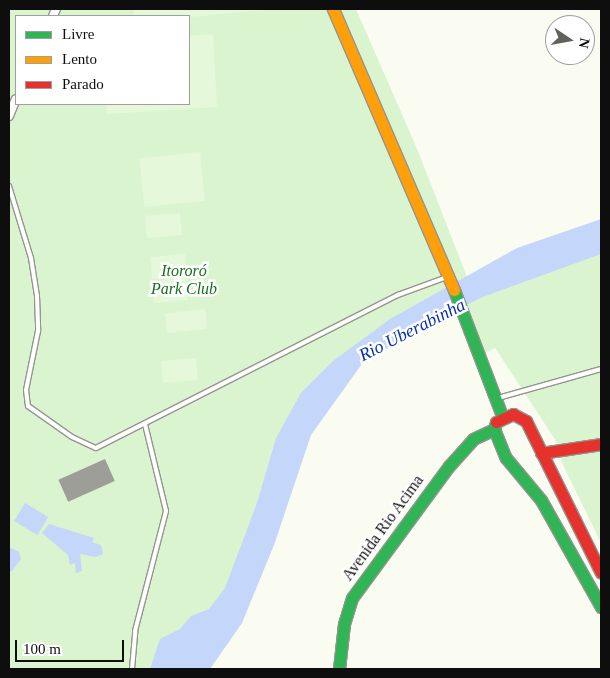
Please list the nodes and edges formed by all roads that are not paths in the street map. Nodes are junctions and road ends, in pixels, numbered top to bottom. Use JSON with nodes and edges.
{"nodes":[{"id":1,"x":333,"y":9,"type":"edge"},
{"id":2,"x":15,"y":101,"type":"edge"},
{"id":3,"x":9,"y":116,"type":"edge"},
{"id":4,"x":9,"y":186,"type":"edge"},
{"id":5,"x":449,"y":276,"type":"junction"},
{"id":6,"x":601,"y":369,"type":"edge"},
{"id":7,"x":496,"y":398,"type":"junction"},
{"id":8,"x":502,"y":416,"type":"junction"},
{"id":9,"x":145,"y":424,"type":"junction"},
{"id":10,"x":494,"y":429,"type":"junction"},
{"id":11,"x":601,"y":444,"type":"edge"},
{"id":12,"x":541,"y":453,"type":"junction"},
{"id":13,"x":601,"y":573,"type":"edge"},
{"id":14,"x":601,"y":607,"type":"edge"},
{"id":15,"x":132,"y":669,"type":"edge"},
{"id":16,"x":339,"y":669,"type":"edge"}],
"edges":[{"from":1,"to":5,"type":"street"},
{"from":2,"to":3,"type":"street"},
{"from":4,"to":9,"type":"lane"},
{"from":5,"to":7,"type":"street"},
{"from":5,"to":9,"type":"lane"},
{"from":6,"to":7,"type":"lane"},
{"from":7,"to":8,"type":"street"},
{"from":8,"to":10,"type":"street"},
{"from":8,"to":12,"type":"street"},
{"from":9,"to":15,"type":"lane"},
{"from":10,"to":14,"type":"street"},
{"from":10,"to":16,"type":"street","name":"Avenida Rio Acima"},
{"from":11,"to":12,"type":"street"},
{"from":12,"to":13,"type":"street"}]}
